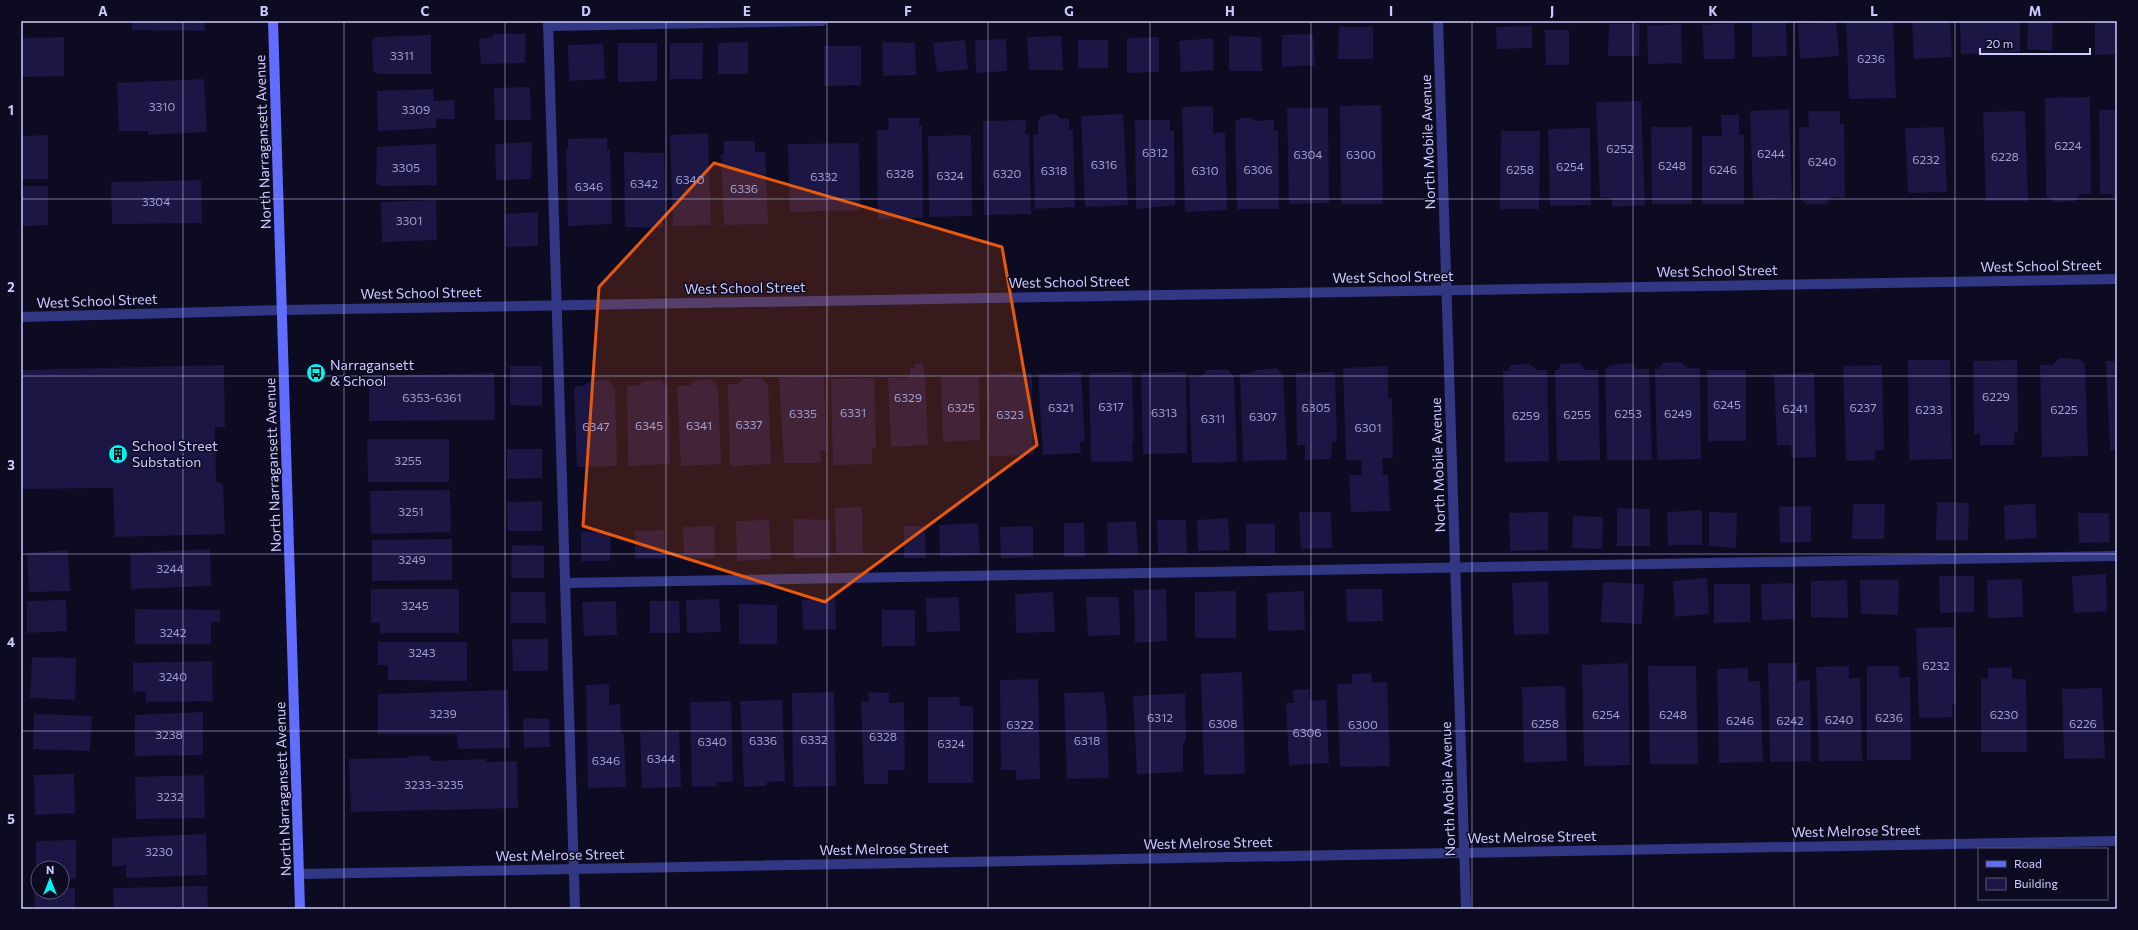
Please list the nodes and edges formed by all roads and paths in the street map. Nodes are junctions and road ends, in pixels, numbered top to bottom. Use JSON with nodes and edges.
{"nodes":[{"id":1,"x":273,"y":21,"type":"edge"},
{"id":2,"x":822,"y":21,"type":"edge"},
{"id":3,"x":1438,"y":21,"type":"edge"},
{"id":4,"x":548,"y":23,"type":"edge"},
{"id":5,"x":2117,"y":279,"type":"edge"},
{"id":6,"x":1446,"y":290,"type":"junction"},
{"id":7,"x":557,"y":305,"type":"junction"},
{"id":8,"x":282,"y":310,"type":"junction"},
{"id":9,"x":21,"y":317,"type":"edge"},
{"id":10,"x":2117,"y":556,"type":"edge"},
{"id":11,"x":1455,"y":567,"type":"junction"},
{"id":12,"x":565,"y":583,"type":"junction"},
{"id":13,"x":2117,"y":841,"type":"edge"},
{"id":14,"x":1464,"y":852,"type":"junction"},
{"id":15,"x":574,"y":869,"type":"junction"},
{"id":16,"x":299,"y":874,"type":"junction"},
{"id":17,"x":300,"y":909,"type":"edge"},
{"id":18,"x":575,"y":909,"type":"edge"},
{"id":19,"x":1466,"y":909,"type":"edge"}],
"edges":[{"from":1,"to":8,"type":"street","name":"North Narragansett Avenue"},
{"from":2,"to":4,"type":"street"},
{"from":3,"to":6,"type":"street","name":"North Mobile Avenue"},
{"from":4,"to":7,"type":"street"},
{"from":5,"to":6,"type":"street","name":"West School Street"},
{"from":6,"to":7,"type":"street","name":"West School Street"},
{"from":6,"to":11,"type":"street","name":"North Mobile Avenue"},
{"from":7,"to":8,"type":"street","name":"West School Street"},
{"from":7,"to":12,"type":"street"},
{"from":8,"to":9,"type":"street","name":"West School Street"},
{"from":8,"to":16,"type":"street","name":"North Narragansett Avenue"},
{"from":10,"to":11,"type":"street"},
{"from":11,"to":12,"type":"street"},
{"from":11,"to":14,"type":"street","name":"North Mobile Avenue"},
{"from":12,"to":15,"type":"street"},
{"from":13,"to":14,"type":"street","name":"West Melrose Street"},
{"from":14,"to":15,"type":"street","name":"West Melrose Street"},
{"from":14,"to":19,"type":"street","name":"North Mobile Avenue"},
{"from":15,"to":16,"type":"street","name":"West Melrose Street"},
{"from":15,"to":18,"type":"street"},
{"from":16,"to":17,"type":"street","name":"North Narragansett Avenue"}]}
